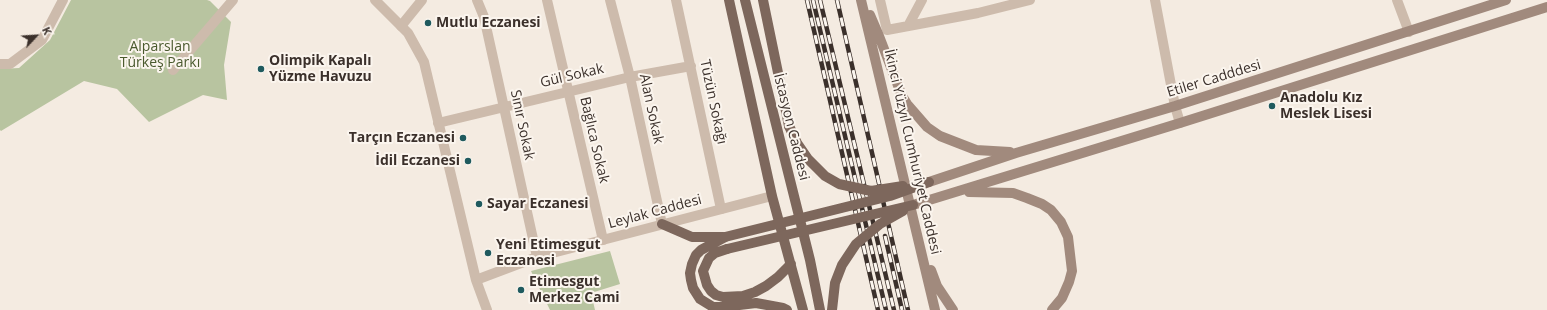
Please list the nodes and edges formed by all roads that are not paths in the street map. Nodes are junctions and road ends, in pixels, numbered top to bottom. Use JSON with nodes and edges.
{"nodes":[{"id":1,"x":63,"y":0,"type":"edge"},
{"id":2,"x":232,"y":0,"type":"edge"},
{"id":3,"x":375,"y":0,"type":"edge"},
{"id":4,"x":422,"y":0,"type":"edge"},
{"id":5,"x":477,"y":0,"type":"edge"},
{"id":6,"x":547,"y":0,"type":"edge"},
{"id":7,"x":610,"y":0,"type":"edge"},
{"id":8,"x":676,"y":0,"type":"edge"},
{"id":9,"x":729,"y":0,"type":"edge"},
{"id":10,"x":745,"y":0,"type":"edge"},
{"id":11,"x":763,"y":0,"type":"edge"},
{"id":12,"x":862,"y":0,"type":"edge"},
{"id":13,"x":880,"y":0,"type":"edge"},
{"id":14,"x":922,"y":0,"type":"edge"},
{"id":15,"x":1030,"y":0,"type":"edge"},
{"id":16,"x":1155,"y":0,"type":"edge"},
{"id":17,"x":1397,"y":0,"type":"edge"},
{"id":18,"x":1506,"y":0,"type":"edge"},
{"id":19,"x":1547,"y":7,"type":"edge"},
{"id":20,"x":401,"y":26,"type":"junction"},
{"id":21,"x":908,"y":26,"type":"junction"},
{"id":22,"x":1408,"y":32,"type":"junction"},
{"id":23,"x":0,"y":64,"type":"edge"},
{"id":24,"x":691,"y":66,"type":"junction"},
{"id":25,"x":173,"y":70,"type":"dead end"},
{"id":26,"x":630,"y":78,"type":"junction"},
{"id":27,"x":568,"y":92,"type":"junction"},
{"id":28,"x":1175,"y":106,"type":"junction"},
{"id":29,"x":504,"y":107,"type":"junction"},
{"id":30,"x":438,"y":123,"type":"junction"},
{"id":31,"x":1180,"y":123,"type":"junction"},
{"id":32,"x":1016,"y":153,"type":"junction"},
{"id":33,"x":929,"y":182,"type":"junction"},
{"id":34,"x":959,"y":192,"type":"junction"},
{"id":35,"x":772,"y":196,"type":"junction"},
{"id":36,"x":913,"y":205,"type":"junction"},
{"id":37,"x":721,"y":209,"type":"junction"},
{"id":38,"x":662,"y":224,"type":"junction"},
{"id":39,"x":916,"y":228,"type":"junction"},
{"id":40,"x":726,"y":237,"type":"junction"},
{"id":41,"x":603,"y":240,"type":"junction"},
{"id":42,"x":537,"y":257,"type":"junction"},
{"id":43,"x":791,"y":264,"type":"junction"},
{"id":44,"x":476,"y":280,"type":"junction"},
{"id":45,"x":487,"y":310,"type":"edge"},
{"id":46,"x":787,"y":310,"type":"edge"},
{"id":47,"x":803,"y":310,"type":"edge"},
{"id":48,"x":820,"y":310,"type":"edge"},
{"id":49,"x":832,"y":310,"type":"edge"},
{"id":50,"x":935,"y":310,"type":"edge"},
{"id":51,"x":953,"y":310,"type":"edge"},
{"id":52,"x":1052,"y":310,"type":"edge"}],
"edges":[{"from":1,"to":23,"type":"street"},
{"from":2,"to":25,"type":"street"},
{"from":3,"to":20,"type":"street"},
{"from":4,"to":20,"type":"street"},
{"from":5,"to":29,"type":"street","name":"Sınır Sokak"},
{"from":6,"to":27,"type":"street","name":"Bağlıca Sokak"},
{"from":7,"to":26,"type":"street","name":"Alan Sokak"},
{"from":8,"to":24,"type":"street","name":"Tüzün Sokağı"},
{"from":9,"to":35,"type":"main road"},
{"from":10,"to":48,"type":"main road","name":"İstasyon Caddesi"},
{"from":11,"to":33,"type":"main road","bridge":true},
{"from":12,"to":32,"type":"main road"},
{"from":12,"to":39,"type":"main road","name":"İkinci Yüzyıl Cumhuriyet Caddesi"},
{"from":13,"to":21,"type":"street"},
{"from":14,"to":21,"type":"street"},
{"from":15,"to":21,"type":"street"},
{"from":16,"to":28,"type":"street"},
{"from":17,"to":22,"type":"street"},
{"from":18,"to":22,"type":"main road","name":"Etiler Cadddesi"},
{"from":19,"to":31,"type":"main road"},
{"from":20,"to":30,"type":"street"},
{"from":22,"to":28,"type":"main road","name":"Etiler Cadddesi"},
{"from":24,"to":26,"type":"street","name":"Gül Sokak"},
{"from":24,"to":37,"type":"street","name":"Tüzün Sokağı"},
{"from":26,"to":27,"type":"street","name":"Gül Sokak"},
{"from":26,"to":38,"type":"street","name":"Alan Sokak"},
{"from":27,"to":29,"type":"street","name":"Gül Sokak"},
{"from":27,"to":41,"type":"street","name":"Bağlıca Sokak"},
{"from":28,"to":31,"type":"street"},
{"from":28,"to":32,"type":"main road","name":"Etiler Cadddesi"},
{"from":29,"to":30,"type":"street","name":"Gül Sokak"},
{"from":29,"to":42,"type":"street","name":"Sınır Sokak"},
{"from":30,"to":44,"type":"street"},
{"from":31,"to":34,"type":"main road"},
{"from":32,"to":33,"type":"main road","name":"Etiler Cadddesi"},
{"from":33,"to":40,"type":"main road","bridge":true},
{"from":34,"to":36,"type":"main road"},
{"from":34,"to":52,"type":"main road"},
{"from":35,"to":37,"type":"street","name":"Leylak Caddesi"},
{"from":35,"to":43,"type":"main road"},
{"from":36,"to":43,"type":"main road","bridge":true},
{"from":36,"to":49,"type":"main road","bridge":true},
{"from":37,"to":38,"type":"street","name":"Leylak Caddesi"},
{"from":38,"to":40,"type":"main road"},
{"from":38,"to":41,"type":"street","name":"Leylak Caddesi"},
{"from":39,"to":50,"type":"main road","name":"İkinci Yüzyıl Cumhuriyet Caddesi"},
{"from":39,"to":51,"type":"main road"},
{"from":40,"to":46,"type":"main road"},
{"from":41,"to":42,"type":"street","name":"Leylak Caddesi"},
{"from":42,"to":44,"type":"street","name":"Leylak Caddesi"},
{"from":43,"to":47,"type":"main road"},
{"from":44,"to":45,"type":"street"}]}
